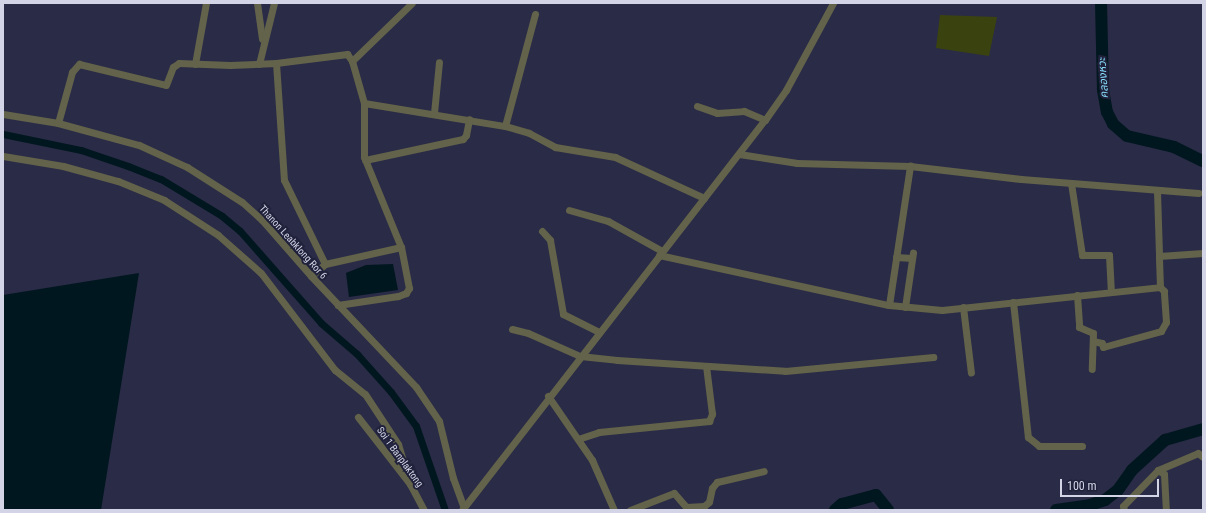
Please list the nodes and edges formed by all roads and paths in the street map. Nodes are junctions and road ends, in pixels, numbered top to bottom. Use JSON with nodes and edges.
{"nodes":[{"id":1,"x":206,"y":3,"type":"edge"},
{"id":2,"x":257,"y":3,"type":"edge"},
{"id":3,"x":274,"y":3,"type":"edge"},
{"id":4,"x":412,"y":3,"type":"edge"},
{"id":5,"x":834,"y":3,"type":"edge"},
{"id":6,"x":536,"y":14,"type":"dead end"},
{"id":7,"x":263,"y":42,"type":"junction"},
{"id":8,"x":352,"y":61,"type":"junction"},
{"id":9,"x":439,"y":62,"type":"dead end"},
{"id":10,"x":276,"y":63,"type":"junction"},
{"id":11,"x":196,"y":64,"type":"junction"},
{"id":12,"x":259,"y":64,"type":"junction"},
{"id":13,"x":364,"y":103,"type":"junction"},
{"id":14,"x":697,"y":106,"type":"dead end"},
{"id":15,"x":3,"y":114,"type":"edge"},
{"id":16,"x":434,"y":114,"type":"junction"},
{"id":17,"x":469,"y":119,"type":"junction"},
{"id":18,"x":765,"y":120,"type":"junction"},
{"id":19,"x":58,"y":123,"type":"junction"},
{"id":20,"x":505,"y":126,"type":"junction"},
{"id":21,"x":738,"y":154,"type":"junction"},
{"id":22,"x":3,"y":156,"type":"edge"},
{"id":23,"x":365,"y":160,"type":"junction"},
{"id":24,"x":910,"y":166,"type":"junction"},
{"id":25,"x":1071,"y":183,"type":"junction"},
{"id":26,"x":1157,"y":191,"type":"junction"},
{"id":27,"x":1198,"y":193,"type":"dead end"},
{"id":28,"x":704,"y":198,"type":"junction"},
{"id":29,"x":569,"y":210,"type":"dead end"},
{"id":30,"x":542,"y":231,"type":"dead end"},
{"id":31,"x":402,"y":247,"type":"junction"},
{"id":32,"x":660,"y":253,"type":"junction"},
{"id":33,"x":1201,"y":254,"type":"edge"},
{"id":34,"x":1159,"y":256,"type":"junction"},
{"id":35,"x":896,"y":257,"type":"junction"},
{"id":36,"x":325,"y":264,"type":"junction"},
{"id":37,"x":311,"y":276,"type":"junction"},
{"id":38,"x":1160,"y":287,"type":"junction"},
{"id":39,"x":1111,"y":292,"type":"junction"},
{"id":40,"x":1077,"y":295,"type":"junction"},
{"id":41,"x":1014,"y":302,"type":"junction"},
{"id":42,"x":338,"y":305,"type":"junction"},
{"id":43,"x":889,"y":305,"type":"junction"},
{"id":44,"x":905,"y":307,"type":"junction"},
{"id":45,"x":963,"y":308,"type":"junction"},
{"id":46,"x":512,"y":329,"type":"dead end"},
{"id":47,"x":599,"y":332,"type":"junction"},
{"id":48,"x":1093,"y":341,"type":"junction"},
{"id":49,"x":580,"y":356,"type":"junction"},
{"id":50,"x":933,"y":357,"type":"dead end"},
{"id":51,"x":706,"y":366,"type":"junction"},
{"id":52,"x":1092,"y":369,"type":"dead end"},
{"id":53,"x":971,"y":373,"type":"dead end"},
{"id":54,"x":548,"y":396,"type":"junction"},
{"id":55,"x":358,"y":417,"type":"dead end"},
{"id":56,"x":578,"y":439,"type":"junction"},
{"id":57,"x":1082,"y":446,"type":"dead end"},
{"id":58,"x":1203,"y":457,"type":"edge"},
{"id":59,"x":1158,"y":470,"type":"junction"},
{"id":60,"x":764,"y":471,"type":"dead end"},
{"id":61,"x":410,"y":484,"type":"junction"},
{"id":62,"x":463,"y":509,"type":"edge"},
{"id":63,"x":424,"y":510,"type":"edge"},
{"id":64,"x":614,"y":510,"type":"edge"},
{"id":65,"x":630,"y":510,"type":"edge"},
{"id":66,"x":1124,"y":510,"type":"edge"},
{"id":67,"x":1166,"y":510,"type":"edge"}],
"edges":[{"from":1,"to":11,"type":"street"},
{"from":2,"to":7,"type":"street"},
{"from":3,"to":7,"type":"street"},
{"from":4,"to":8,"type":"street"},
{"from":5,"to":18,"type":"street"},
{"from":6,"to":20,"type":"street"},
{"from":7,"to":12,"type":"street"},
{"from":8,"to":10,"type":"street"},
{"from":8,"to":13,"type":"street"},
{"from":9,"to":16,"type":"street"},
{"from":10,"to":12,"type":"street"},
{"from":10,"to":36,"type":"street"},
{"from":11,"to":12,"type":"street"},
{"from":11,"to":19,"type":"street"},
{"from":13,"to":16,"type":"street"},
{"from":13,"to":23,"type":"street"},
{"from":14,"to":18,"type":"street"},
{"from":15,"to":19,"type":"street","name":"Thanon Leabklong Ror 6"},
{"from":16,"to":17,"type":"street"},
{"from":17,"to":20,"type":"street"},
{"from":17,"to":23,"type":"street"},
{"from":18,"to":21,"type":"street"},
{"from":19,"to":37,"type":"street","name":"Thanon Leabklong Ror 6"},
{"from":20,"to":28,"type":"street"},
{"from":21,"to":24,"type":"street"},
{"from":21,"to":28,"type":"street"},
{"from":22,"to":61,"type":"street"},
{"from":23,"to":31,"type":"street"},
{"from":24,"to":25,"type":"street"},
{"from":24,"to":35,"type":"street"},
{"from":25,"to":26,"type":"street"},
{"from":25,"to":39,"type":"street"},
{"from":26,"to":27,"type":"street"},
{"from":26,"to":34,"type":"street"},
{"from":28,"to":32,"type":"street"},
{"from":29,"to":32,"type":"street"},
{"from":30,"to":47,"type":"street"},
{"from":31,"to":36,"type":"street"},
{"from":31,"to":42,"type":"street"},
{"from":32,"to":43,"type":"street"},
{"from":32,"to":47,"type":"street"},
{"from":33,"to":34,"type":"street"},
{"from":34,"to":38,"type":"street"},
{"from":35,"to":43,"type":"street"},
{"from":35,"to":44,"type":"street"},
{"from":36,"to":37,"type":"street"},
{"from":37,"to":42,"type":"street","name":"Thanon Leabklong Ror 6"},
{"from":38,"to":39,"type":"street"},
{"from":38,"to":48,"type":"street"},
{"from":39,"to":40,"type":"street"},
{"from":40,"to":41,"type":"street"},
{"from":40,"to":48,"type":"street"},
{"from":41,"to":45,"type":"street"},
{"from":41,"to":57,"type":"street"},
{"from":42,"to":62,"type":"street","name":"Thanon Leabklong Ror 6"},
{"from":43,"to":44,"type":"street"},
{"from":44,"to":45,"type":"street"},
{"from":45,"to":53,"type":"street"},
{"from":46,"to":49,"type":"street"},
{"from":47,"to":49,"type":"street"},
{"from":48,"to":52,"type":"street"},
{"from":49,"to":51,"type":"street"},
{"from":49,"to":54,"type":"street"},
{"from":50,"to":51,"type":"street"},
{"from":51,"to":56,"type":"street"},
{"from":54,"to":56,"type":"street"},
{"from":54,"to":62,"type":"street"},
{"from":55,"to":61,"type":"street","name":"Soi 1 Banplaktong"},
{"from":56,"to":64,"type":"street"},
{"from":58,"to":59,"type":"street"},
{"from":59,"to":66,"type":"street"},
{"from":59,"to":67,"type":"street"},
{"from":60,"to":65,"type":"street"},
{"from":61,"to":63,"type":"street","name":"Soi 1 Banplaktong"}]}
